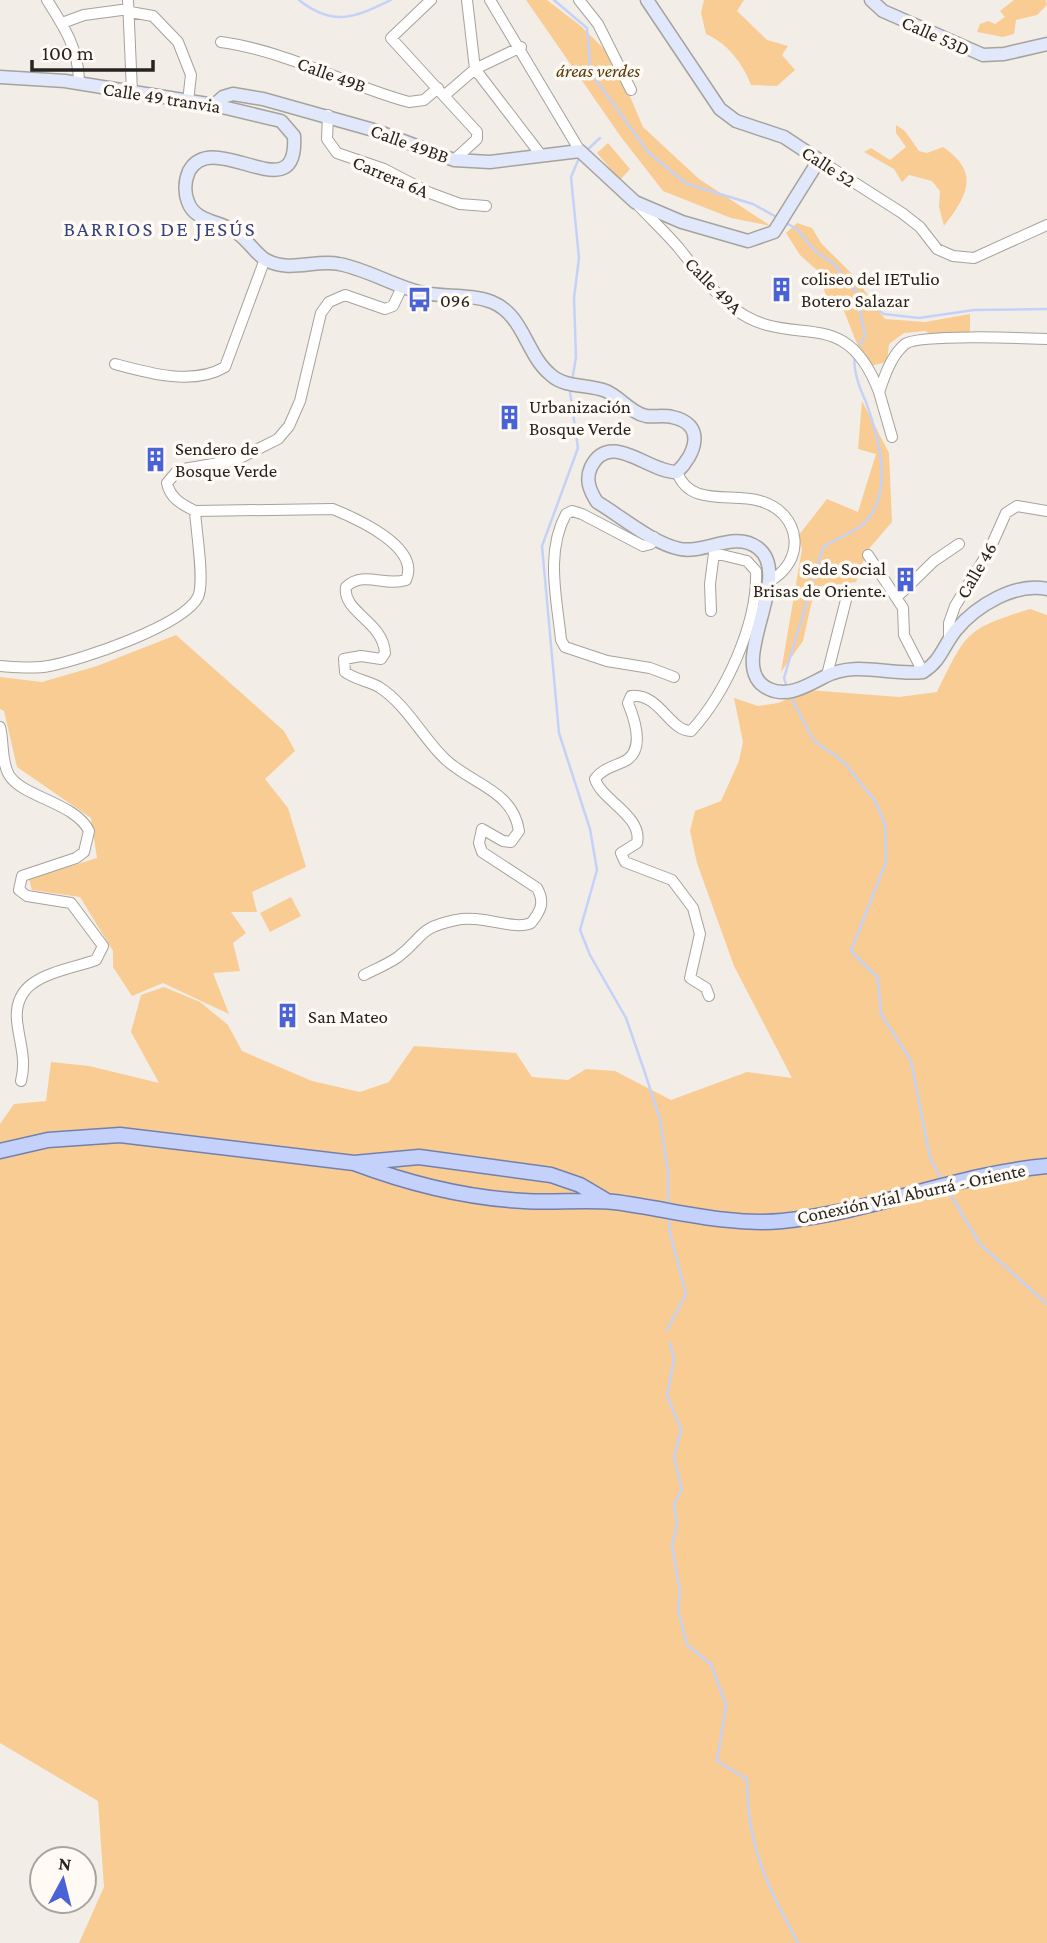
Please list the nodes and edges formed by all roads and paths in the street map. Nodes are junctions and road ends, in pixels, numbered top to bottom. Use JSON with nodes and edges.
{"nodes":[{"id":1,"x":47,"y":0,"type":"edge"},
{"id":2,"x":431,"y":0,"type":"edge"},
{"id":3,"x":467,"y":0,"type":"edge"},
{"id":4,"x":579,"y":0,"type":"edge"},
{"id":5,"x":647,"y":0,"type":"edge"},
{"id":6,"x":871,"y":0,"type":"edge"},
{"id":7,"x":492,"y":1,"type":"edge"},
{"id":8,"x":129,"y":7,"type":"edge"},
{"id":9,"x":62,"y":23,"type":"junction"},
{"id":10,"x":221,"y":42,"type":"dead end"},
{"id":11,"x":1047,"y":44,"type":"edge"},
{"id":12,"x":521,"y":47,"type":"junction"},
{"id":13,"x":475,"y":69,"type":"junction"},
{"id":14,"x":0,"y":77,"type":"edge"},
{"id":15,"x":79,"y":83,"type":"junction"},
{"id":16,"x":631,"y":90,"type":"dead end"},
{"id":17,"x":441,"y":91,"type":"junction"},
{"id":18,"x":132,"y":92,"type":"junction"},
{"id":19,"x":188,"y":101,"type":"junction"},
{"id":20,"x":214,"y":105,"type":"junction"},
{"id":21,"x":328,"y":116,"type":"junction"},
{"id":22,"x":583,"y":153,"type":"junction"},
{"id":23,"x":541,"y":155,"type":"junction"},
{"id":24,"x":454,"y":160,"type":"junction"},
{"id":25,"x":819,"y":160,"type":"junction"},
{"id":26,"x":635,"y":202,"type":"junction"},
{"id":27,"x":486,"y":206,"type":"dead end"},
{"id":28,"x":1047,"y":225,"type":"edge"},
{"id":29,"x":265,"y":260,"type":"junction"},
{"id":30,"x":402,"y":287,"type":"junction"},
{"id":31,"x":1047,"y":338,"type":"edge"},
{"id":32,"x":115,"y":364,"type":"dead end"},
{"id":33,"x":879,"y":392,"type":"junction"},
{"id":34,"x":892,"y":437,"type":"dead end"},
{"id":35,"x":677,"y":472,"type":"junction"},
{"id":36,"x":195,"y":511,"type":"junction"},
{"id":37,"x":1047,"y":511,"type":"edge"},
{"id":38,"x":654,"y":537,"type":"junction"},
{"id":39,"x":959,"y":544,"type":"dead end"},
{"id":40,"x":714,"y":549,"type":"junction"},
{"id":41,"x":868,"y":555,"type":"dead end"},
{"id":42,"x":768,"y":582,"type":"junction"},
{"id":43,"x":1047,"y":589,"type":"edge"},
{"id":44,"x":847,"y":596,"type":"dead end"},
{"id":45,"x":897,"y":597,"type":"junction"},
{"id":46,"x":711,"y":611,"type":"dead end"},
{"id":47,"x":949,"y":640,"type":"junction"},
{"id":48,"x":0,"y":666,"type":"edge"},
{"id":49,"x":923,"y":672,"type":"junction"},
{"id":50,"x":827,"y":675,"type":"junction"},
{"id":51,"x":674,"y":677,"type":"dead end"},
{"id":52,"x":0,"y":727,"type":"edge"},
{"id":53,"x":365,"y":975,"type":"dead end"},
{"id":54,"x":709,"y":996,"type":"dead end"},
{"id":55,"x":21,"y":1081,"type":"dead end"},
{"id":56,"x":0,"y":1151,"type":"edge"},
{"id":57,"x":408,"y":1157,"type":"junction"},
{"id":58,"x":391,"y":1159,"type":"junction"},
{"id":59,"x":352,"y":1162,"type":"junction"},
{"id":60,"x":1047,"y":1166,"type":"edge"},
{"id":61,"x":396,"y":1178,"type":"junction"},
{"id":62,"x":563,"y":1179,"type":"junction"},
{"id":63,"x":580,"y":1185,"type":"junction"},
{"id":64,"x":563,"y":1201,"type":"junction"},
{"id":65,"x":612,"y":1202,"type":"junction"}],
"edges":[{"from":1,"to":9,"type":"street"},
{"from":2,"to":17,"type":"street"},
{"from":3,"to":13,"type":"street"},
{"from":4,"to":16,"type":"street"},
{"from":5,"to":25,"type":"main road","name":"Calle 52"},
{"from":6,"to":11,"type":"main road","name":"Calle 53D"},
{"from":7,"to":12,"type":"street"},
{"from":8,"to":9,"type":"street"},
{"from":8,"to":18,"type":"street"},
{"from":8,"to":19,"type":"street"},
{"from":9,"to":15,"type":"street"},
{"from":10,"to":17,"type":"street","name":"Calle 49B"},
{"from":12,"to":13,"type":"street","name":"Calle 49B"},
{"from":12,"to":22,"type":"street"},
{"from":13,"to":17,"type":"street","name":"Calle 49B"},
{"from":13,"to":23,"type":"street"},
{"from":14,"to":15,"type":"main road","name":"Calle 49 tranvia"},
{"from":15,"to":18,"type":"main road","name":"Calle 49 tranvia"},
{"from":17,"to":24,"type":"street"},
{"from":18,"to":19,"type":"main road","name":"Calle 49 tranvia"},
{"from":19,"to":20,"type":"main road","name":"Calle 49 tranvia"},
{"from":20,"to":21,"type":"main road","name":"Calle 49BB"},
{"from":20,"to":29,"type":"main road","name":"Calle 49 tranvia"},
{"from":21,"to":24,"type":"main road","name":"Calle 49BB"},
{"from":21,"to":27,"type":"street","name":"Carrera 6A"},
{"from":22,"to":23,"type":"main road","name":"Calle 49BB"},
{"from":22,"to":26,"type":"main road"},
{"from":23,"to":24,"type":"main road","name":"Calle 49BB"},
{"from":25,"to":26,"type":"main road"},
{"from":25,"to":28,"type":"street","name":"Calle 52"},
{"from":26,"to":33,"type":"street","name":"Calle 49A"},
{"from":29,"to":30,"type":"main road"},
{"from":29,"to":32,"type":"street"},
{"from":30,"to":35,"type":"main road"},
{"from":30,"to":36,"type":"street"},
{"from":31,"to":33,"type":"street"},
{"from":33,"to":34,"type":"street","name":"Calle 49A"},
{"from":35,"to":38,"type":"main road"},
{"from":35,"to":42,"type":"street"},
{"from":36,"to":48,"type":"street"},
{"from":36,"to":53,"type":"street"},
{"from":37,"to":47,"type":"street","name":"Calle 46"},
{"from":38,"to":40,"type":"main road"},
{"from":38,"to":51,"type":"street"},
{"from":39,"to":45,"type":"street"},
{"from":40,"to":42,"type":"main road"},
{"from":40,"to":46,"type":"street"},
{"from":40,"to":54,"type":"street"},
{"from":41,"to":45,"type":"street"},
{"from":42,"to":50,"type":"main road"},
{"from":43,"to":47,"type":"main road"},
{"from":44,"to":50,"type":"street"},
{"from":45,"to":49,"type":"street"},
{"from":47,"to":49,"type":"main road"},
{"from":49,"to":50,"type":"main road"},
{"from":52,"to":55,"type":"street"},
{"from":56,"to":59,"type":"main road","name":"Conexión Vial Aburrá - Oriente"},
{"from":57,"to":58,"type":"main road","name":"Conexión Vial Aburrá - Oriente"},
{"from":57,"to":61,"type":"main road"},
{"from":57,"to":62,"type":"main road","name":"Conexión Vial Aburrá - Oriente"},
{"from":58,"to":59,"type":"main road","name":"Conexión Vial Aburrá - Oriente"},
{"from":58,"to":61,"type":"main road"},
{"from":59,"to":61,"type":"main road","name":"Conexión Vial Aburrá - Oriente"},
{"from":60,"to":65,"type":"main road","name":"Conexión Vial Aburrá - Oriente"},
{"from":61,"to":64,"type":"main road","name":"Conexión Vial Aburrá - Oriente"},
{"from":62,"to":63,"type":"main road","name":"Conexión Vial Aburrá - Oriente"},
{"from":62,"to":64,"type":"main road"},
{"from":63,"to":64,"type":"main road"},
{"from":63,"to":65,"type":"main road","name":"Conexión Vial Aburrá - Oriente"},
{"from":64,"to":65,"type":"main road","name":"Conexión Vial Aburrá - Oriente"}]}
